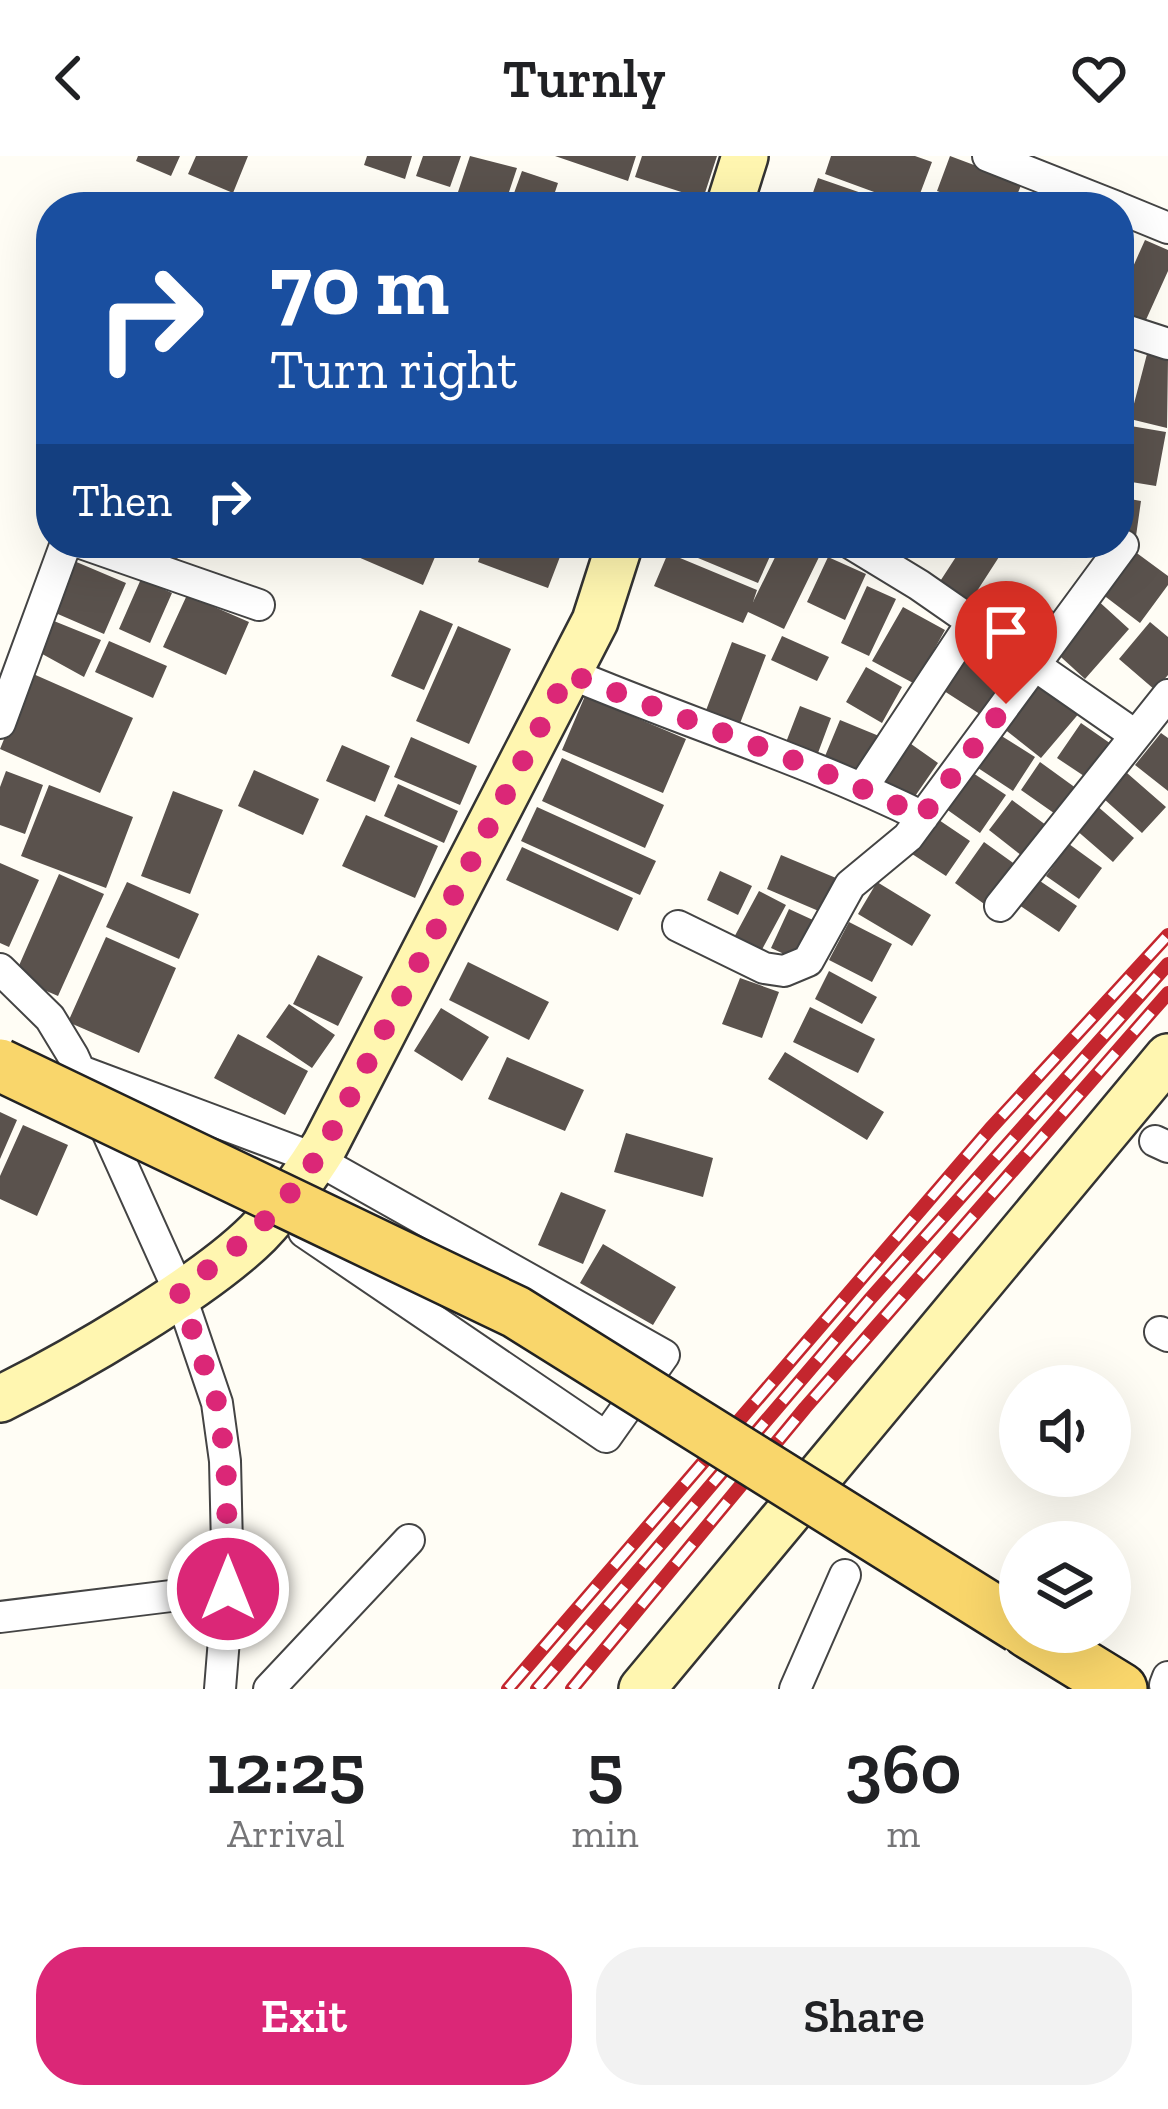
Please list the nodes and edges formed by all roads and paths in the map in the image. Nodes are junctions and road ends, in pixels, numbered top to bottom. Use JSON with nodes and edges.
{"nodes":[{"id":1,"x":745,"y":156,"type":"edge"},
{"id":2,"x":988,"y":156,"type":"edge"},
{"id":3,"x":737,"y":192,"type":"edge"},
{"id":4,"x":1080,"y":192,"type":"edge"},
{"id":5,"x":1134,"y":214,"type":"edge"},
{"id":6,"x":1168,"y":228,"type":"edge"},
{"id":7,"x":1134,"y":336,"type":"edge"},
{"id":8,"x":1168,"y":344,"type":"edge"},
{"id":9,"x":60,"y":558,"type":"edge"},
{"id":10,"x":124,"y":558,"type":"edge"},
{"id":11,"x":615,"y":558,"type":"edge"},
{"id":12,"x":873,"y":558,"type":"edge"},
{"id":13,"x":1113,"y":558,"type":"edge"},
{"id":14,"x":259,"y":605,"type":"dead end"},
{"id":15,"x":972,"y":622,"type":"junction"},
{"id":16,"x":1033,"y":667,"type":"junction"},
{"id":17,"x":568,"y":673,"type":"junction"},
{"id":18,"x":1168,"y":694,"type":"edge"},
{"id":19,"x":0,"y":723,"type":"edge"},
{"id":20,"x":1135,"y":735,"type":"junction"},
{"id":21,"x":862,"y":787,"type":"junction"},
{"id":22,"x":922,"y":817,"type":"junction"},
{"id":23,"x":1000,"y":906,"type":"dead end"},
{"id":24,"x":678,"y":926,"type":"dead end"},
{"id":25,"x":0,"y":969,"type":"edge"},
{"id":26,"x":1168,"y":1057,"type":"edge"},
{"id":27,"x":0,"y":1065,"type":"edge"},
{"id":28,"x":78,"y":1070,"type":"junction"},
{"id":29,"x":0,"y":1090,"type":"edge"},
{"id":30,"x":107,"y":1136,"type":"junction"},
{"id":31,"x":316,"y":1159,"type":"junction"},
{"id":32,"x":275,"y":1214,"type":"junction"},
{"id":33,"x":179,"y":1291,"type":"junction"},
{"id":34,"x":0,"y":1399,"type":"edge"},
{"id":35,"x":409,"y":1540,"type":"dead end"},
{"id":36,"x":845,"y":1575,"type":"dead end"},
{"id":37,"x":228,"y":1589,"type":"junction"},
{"id":38,"x":999,"y":1614,"type":"edge"},
{"id":39,"x":0,"y":1617,"type":"edge"},
{"id":40,"x":1078,"y":1653,"type":"edge"},
{"id":41,"x":1151,"y":1684,"type":"edge"},
{"id":42,"x":220,"y":1689,"type":"edge"},
{"id":43,"x":268,"y":1689,"type":"edge"},
{"id":44,"x":642,"y":1689,"type":"edge"},
{"id":45,"x":794,"y":1689,"type":"edge"}],
"edges":[{"from":1,"to":3,"type":"street"},
{"from":2,"to":4,"type":"street"},
{"from":5,"to":6,"type":"street"},
{"from":7,"to":8,"type":"street"},
{"from":9,"to":19,"type":"street"},
{"from":10,"to":14,"type":"street"},
{"from":11,"to":17,"type":"street"},
{"from":12,"to":15,"type":"street"},
{"from":13,"to":16,"type":"street"},
{"from":15,"to":16,"type":"street"},
{"from":15,"to":21,"type":"street"},
{"from":16,"to":20,"type":"street"},
{"from":16,"to":22,"type":"street"},
{"from":17,"to":21,"type":"street"},
{"from":17,"to":31,"type":"street"},
{"from":18,"to":20,"type":"street"},
{"from":20,"to":23,"type":"street"},
{"from":21,"to":22,"type":"street"},
{"from":22,"to":24,"type":"street"},
{"from":25,"to":28,"type":"street"},
{"from":26,"to":44,"type":"street"},
{"from":27,"to":38,"type":"main road","bridge":true},
{"from":28,"to":30,"type":"street"},
{"from":28,"to":31,"type":"street"},
{"from":29,"to":30,"type":"street"},
{"from":30,"to":32,"type":"street"},
{"from":30,"to":33,"type":"street"},
{"from":31,"to":32,"type":"street"},
{"from":31,"to":32,"type":"street"},
{"from":32,"to":33,"type":"street"},
{"from":33,"to":34,"type":"street"},
{"from":33,"to":37,"type":"street"},
{"from":35,"to":43,"type":"street"},
{"from":36,"to":45,"type":"street"},
{"from":37,"to":39,"type":"street"},
{"from":37,"to":42,"type":"street"},
{"from":40,"to":41,"type":"main road"}]}
